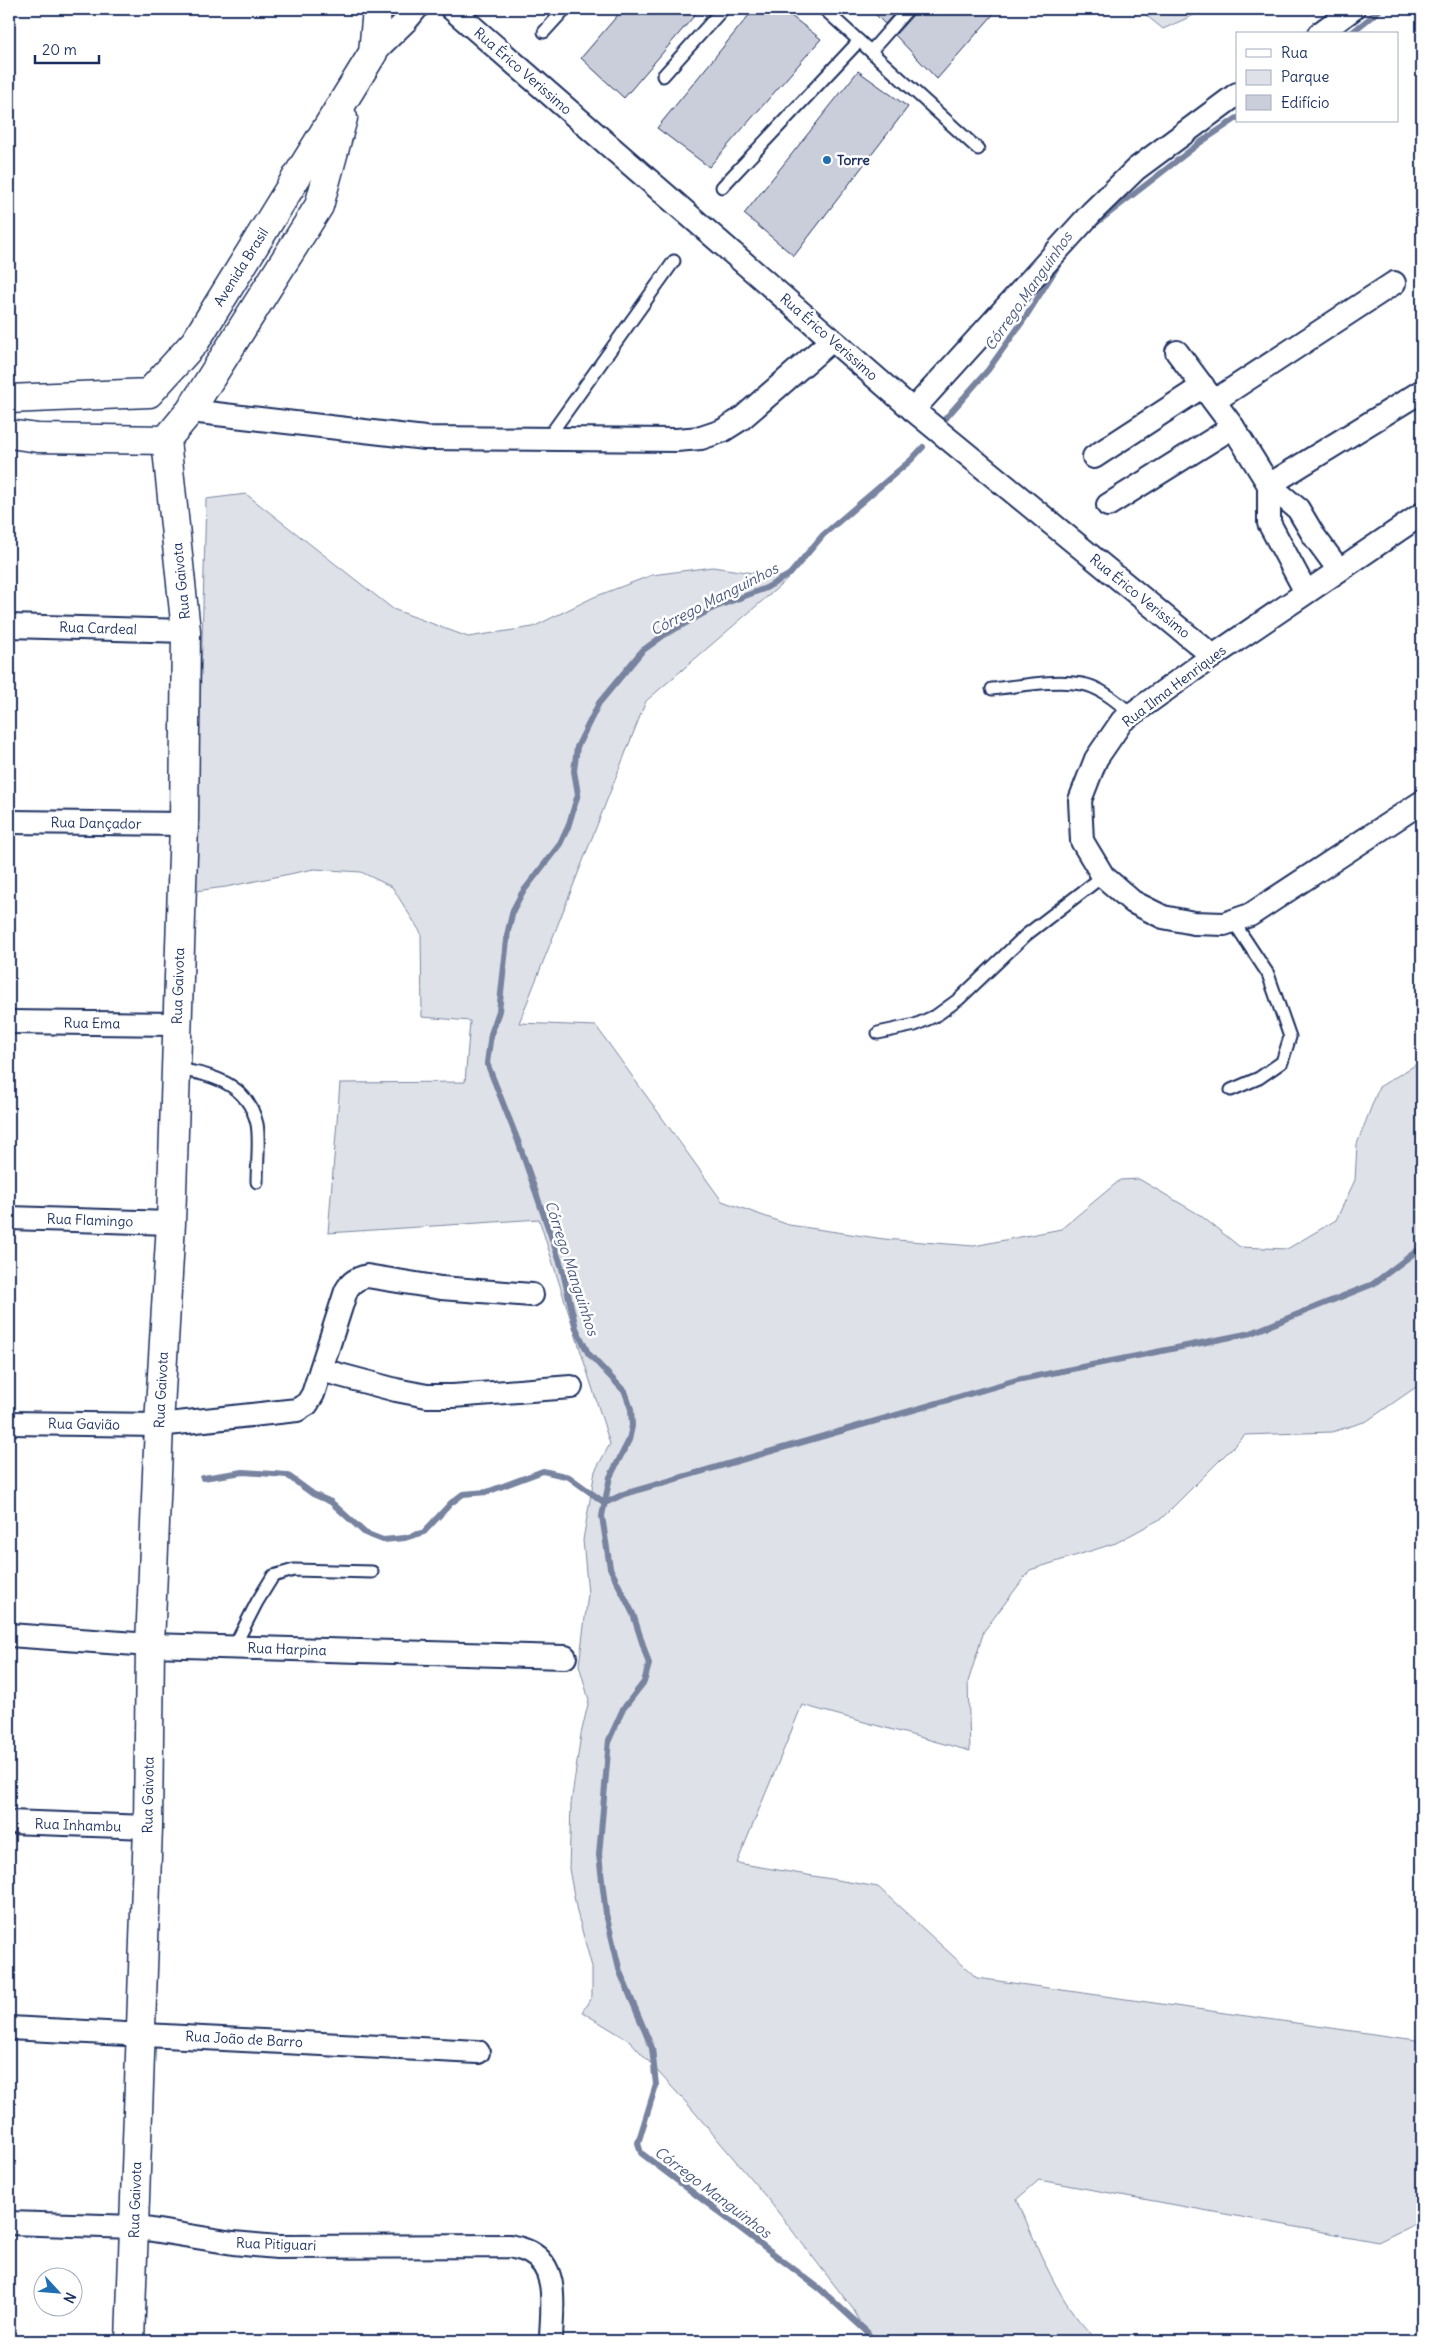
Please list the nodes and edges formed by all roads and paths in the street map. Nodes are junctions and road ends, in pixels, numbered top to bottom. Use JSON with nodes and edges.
{"nodes":[{"id":1,"x":377,"y":9,"type":"edge"},
{"id":2,"x":416,"y":9,"type":"edge"},
{"id":3,"x":452,"y":9,"type":"edge"},
{"id":4,"x":565,"y":9,"type":"edge"},
{"id":5,"x":723,"y":9,"type":"edge"},
{"id":6,"x":824,"y":9,"type":"edge"},
{"id":7,"x":908,"y":9,"type":"edge"},
{"id":8,"x":1354,"y":9,"type":"edge"},
{"id":9,"x":544,"y":32,"type":"dead end"},
{"id":10,"x":1322,"y":32,"type":"edge"},
{"id":11,"x":859,"y":41,"type":"junction"},
{"id":12,"x":870,"y":51,"type":"junction"},
{"id":13,"x":373,"y":53,"type":"junction"},
{"id":14,"x":663,"y":76,"type":"dead end"},
{"id":15,"x":351,"y":88,"type":"junction"},
{"id":16,"x":1236,"y":95,"type":"edge"},
{"id":17,"x":978,"y":148,"type":"dead end"},
{"id":18,"x":722,"y":188,"type":"dead end"},
{"id":19,"x":674,"y":261,"type":"dead end"},
{"id":20,"x":1394,"y":283,"type":"dead end"},
{"id":21,"x":832,"y":340,"type":"junction"},
{"id":22,"x":1177,"y":352,"type":"dead end"},
{"id":23,"x":1422,"y":391,"type":"edge"},
{"id":24,"x":1208,"y":394,"type":"junction"},
{"id":25,"x":9,"y":399,"type":"edge"},
{"id":26,"x":190,"y":410,"type":"junction"},
{"id":27,"x":918,"y":413,"type":"junction"},
{"id":28,"x":1233,"y":427,"type":"junction"},
{"id":29,"x":9,"y":434,"type":"edge"},
{"id":30,"x":547,"y":439,"type":"junction"},
{"id":31,"x":166,"y":440,"type":"junction"},
{"id":32,"x":1094,"y":456,"type":"dead end"},
{"id":33,"x":1268,"y":485,"type":"junction"},
{"id":34,"x":1108,"y":505,"type":"dead end"},
{"id":35,"x":1422,"y":514,"type":"edge"},
{"id":36,"x":1340,"y":570,"type":"junction"},
{"id":37,"x":1306,"y":592,"type":"junction"},
{"id":38,"x":9,"y":626,"type":"edge"},
{"id":39,"x":186,"y":631,"type":"junction"},
{"id":40,"x":1213,"y":656,"type":"junction"},
{"id":41,"x":992,"y":690,"type":"dead end"},
{"id":42,"x":1132,"y":714,"type":"junction"},
{"id":43,"x":1422,"y":802,"type":"edge"},
{"id":44,"x":9,"y":822,"type":"edge"},
{"id":45,"x":184,"y":824,"type":"junction"},
{"id":46,"x":1103,"y":876,"type":"junction"},
{"id":47,"x":1233,"y":921,"type":"junction"},
{"id":48,"x":9,"y":1022,"type":"edge"},
{"id":49,"x":176,"y":1024,"type":"junction"},
{"id":50,"x":878,"y":1033,"type":"dead end"},
{"id":51,"x":175,"y":1069,"type":"junction"},
{"id":52,"x":1231,"y":1090,"type":"dead end"},
{"id":53,"x":257,"y":1182,"type":"dead end"},
{"id":54,"x":9,"y":1218,"type":"edge"},
{"id":55,"x":170,"y":1222,"type":"junction"},
{"id":56,"x":532,"y":1295,"type":"dead end"},
{"id":57,"x":321,"y":1370,"type":"junction"},
{"id":58,"x":571,"y":1387,"type":"dead end"},
{"id":59,"x":9,"y":1423,"type":"edge"},
{"id":60,"x":159,"y":1425,"type":"junction"},
{"id":61,"x":372,"y":1572,"type":"dead end"},
{"id":62,"x":9,"y":1635,"type":"edge"},
{"id":63,"x":150,"y":1645,"type":"junction"},
{"id":64,"x":234,"y":1648,"type":"junction"},
{"id":65,"x":565,"y":1657,"type":"dead end"},
{"id":66,"x":9,"y":1822,"type":"edge"},
{"id":67,"x":148,"y":1827,"type":"junction"},
{"id":68,"x":9,"y":2028,"type":"edge"},
{"id":69,"x":141,"y":2034,"type":"junction"},
{"id":70,"x":478,"y":2052,"type":"dead end"},
{"id":71,"x":9,"y":2223,"type":"edge"},
{"id":72,"x":134,"y":2227,"type":"junction"},
{"id":73,"x":130,"y":2341,"type":"edge"},
{"id":74,"x":551,"y":2341,"type":"edge"}],
"edges":[{"from":1,"to":13,"type":"street","name":"Avenida Brasil"},
{"from":2,"to":13,"type":"street"},
{"from":3,"to":21,"type":"street","name":"Rua Érico Verissimo"},
{"from":4,"to":9,"type":"lane"},
{"from":5,"to":14,"type":"lane"},
{"from":6,"to":11,"type":"lane"},
{"from":7,"to":12,"type":"lane"},
{"from":8,"to":10,"type":"street"},
{"from":11,"to":12,"type":"lane"},
{"from":11,"to":18,"type":"lane"},
{"from":12,"to":17,"type":"lane"},
{"from":13,"to":15,"type":"street","name":"Avenida Brasil"},
{"from":15,"to":25,"type":"street","name":"Avenida Brasil"},
{"from":15,"to":26,"type":"street"},
{"from":16,"to":27,"type":"street"},
{"from":19,"to":30,"type":"lane"},
{"from":20,"to":24,"type":"street"},
{"from":21,"to":27,"type":"street","name":"Rua Érico Verissimo"},
{"from":21,"to":30,"type":"street"},
{"from":22,"to":24,"type":"street"},
{"from":23,"to":33,"type":"street"},
{"from":24,"to":28,"type":"street"},
{"from":24,"to":32,"type":"street"},
{"from":26,"to":30,"type":"street"},
{"from":26,"to":31,"type":"street"},
{"from":27,"to":40,"type":"street","name":"Rua Érico Verissimo"},
{"from":28,"to":33,"type":"street"},
{"from":28,"to":34,"type":"street"},
{"from":29,"to":31,"type":"street"},
{"from":31,"to":39,"type":"street","name":"Rua Gaivota"},
{"from":33,"to":36,"type":"street"},
{"from":33,"to":37,"type":"street"},
{"from":35,"to":36,"type":"street","name":"Rua Ilma Henriques"},
{"from":36,"to":37,"type":"street","name":"Rua Ilma Henriques"},
{"from":37,"to":40,"type":"street","name":"Rua Ilma Henriques"},
{"from":38,"to":39,"type":"street","name":"Rua Cardeal"},
{"from":39,"to":45,"type":"street","name":"Rua Gaivota"},
{"from":40,"to":42,"type":"street","name":"Rua Ilma Henriques"},
{"from":41,"to":42,"type":"lane"},
{"from":42,"to":46,"type":"street","name":"Rua Ilma Henriques"},
{"from":43,"to":47,"type":"street","name":"Rua Ilma Henriques"},
{"from":44,"to":45,"type":"street","name":"Rua Dançador"},
{"from":45,"to":49,"type":"street","name":"Rua Gaivota"},
{"from":46,"to":47,"type":"street","name":"Rua Ilma Henriques"},
{"from":46,"to":50,"type":"lane"},
{"from":47,"to":52,"type":"lane"},
{"from":48,"to":49,"type":"street","name":"Rua Ema"},
{"from":49,"to":51,"type":"street","name":"Rua Gaivota"},
{"from":51,"to":53,"type":"lane"},
{"from":51,"to":55,"type":"street","name":"Rua Gaivota"},
{"from":54,"to":55,"type":"street","name":"Rua Flamingo"},
{"from":55,"to":60,"type":"street","name":"Rua Gaivota"},
{"from":56,"to":57,"type":"street","name":"Rua Gavião"},
{"from":57,"to":58,"type":"street"},
{"from":57,"to":60,"type":"street","name":"Rua Gavião"},
{"from":59,"to":60,"type":"street","name":"Rua Gavião"},
{"from":60,"to":63,"type":"street","name":"Rua Gaivota"},
{"from":61,"to":64,"type":"lane"},
{"from":62,"to":63,"type":"street","name":"Rua Harpina"},
{"from":63,"to":64,"type":"street","name":"Rua Harpina"},
{"from":63,"to":67,"type":"street","name":"Rua Gaivota"},
{"from":64,"to":65,"type":"street","name":"Rua Harpina"},
{"from":66,"to":67,"type":"street","name":"Rua Inhambu"},
{"from":67,"to":69,"type":"street","name":"Rua Gaivota"},
{"from":68,"to":69,"type":"street","name":"Rua João de Barro"},
{"from":69,"to":70,"type":"street","name":"Rua João de Barro"},
{"from":69,"to":72,"type":"street","name":"Rua Gaivota"},
{"from":71,"to":72,"type":"street","name":"Rua Pitiguari"},
{"from":72,"to":73,"type":"street","name":"Rua Gaivota"},
{"from":72,"to":74,"type":"street","name":"Rua Pitiguari"}]}
